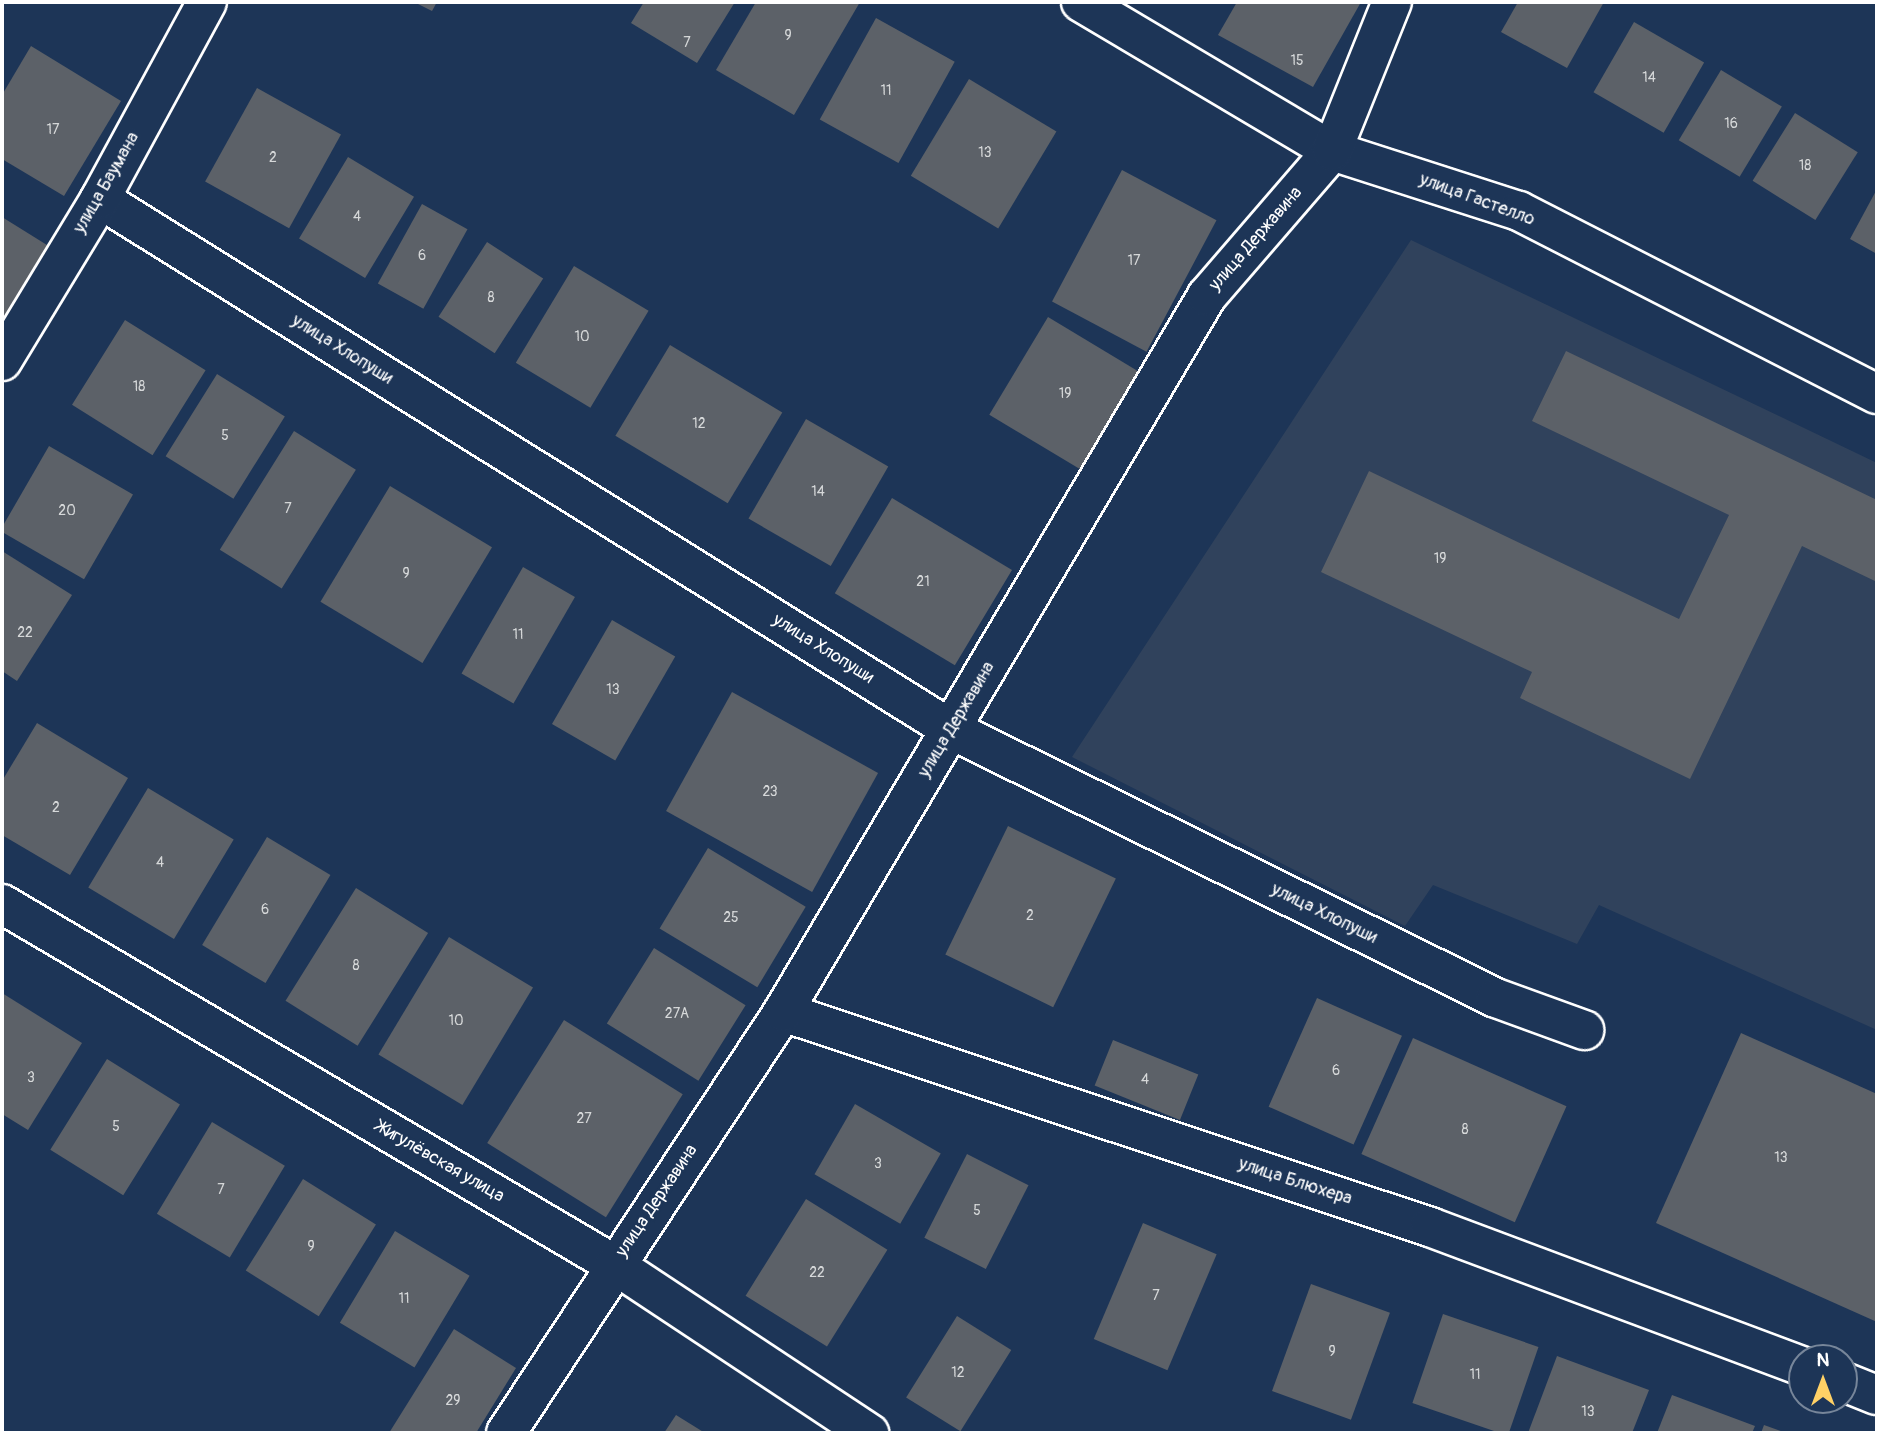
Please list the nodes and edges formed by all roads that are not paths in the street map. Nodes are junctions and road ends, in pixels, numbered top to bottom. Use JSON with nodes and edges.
{"nodes":[{"id":1,"x":207,"y":2,"type":"edge"},
{"id":2,"x":1081,"y":2,"type":"edge"},
{"id":3,"x":1392,"y":2,"type":"edge"},
{"id":4,"x":1332,"y":151,"type":"junction"},
{"id":5,"x":100,"y":199,"type":"junction"},
{"id":6,"x":2,"y":362,"type":"edge"},
{"id":7,"x":1877,"y":394,"type":"edge"},
{"id":8,"x":952,"y":730,"type":"junction"},
{"id":9,"x":2,"y":904,"type":"edge"},
{"id":10,"x":783,"y":1012,"type":"junction"},
{"id":11,"x":1584,"y":1030,"type":"dead end"},
{"id":12,"x":615,"y":1265,"type":"junction"},
{"id":13,"x":1788,"y":1361,"type":"edge"},
{"id":14,"x":1858,"y":1388,"type":"edge"},
{"id":15,"x":1877,"y":1395,"type":"edge"},
{"id":16,"x":506,"y":1433,"type":"edge"},
{"id":17,"x":869,"y":1433,"type":"edge"}],
"edges":[{"from":1,"to":5,"type":"street","name":"улица Баумана"},
{"from":2,"to":4,"type":"street","name":"улица Гастелло"},
{"from":3,"to":4,"type":"street","name":"улица Державина"},
{"from":4,"to":7,"type":"street","name":"улица Гастелло"},
{"from":4,"to":8,"type":"street","name":"улица Державина"},
{"from":5,"to":6,"type":"street","name":"улица Баумана"},
{"from":5,"to":8,"type":"street","name":"улица Хлопуши"},
{"from":8,"to":10,"type":"street","name":"улица Державина"},
{"from":8,"to":11,"type":"street","name":"улица Хлопуши"},
{"from":9,"to":12,"type":"street","name":"Жигулёвская улица"},
{"from":10,"to":12,"type":"street","name":"улица Державина"},
{"from":10,"to":13,"type":"street","name":"улица Блюхера"},
{"from":12,"to":16,"type":"street","name":"улица Державина"},
{"from":12,"to":17,"type":"street","name":"Жигулёвская улица"},
{"from":14,"to":15,"type":"street"}]}
